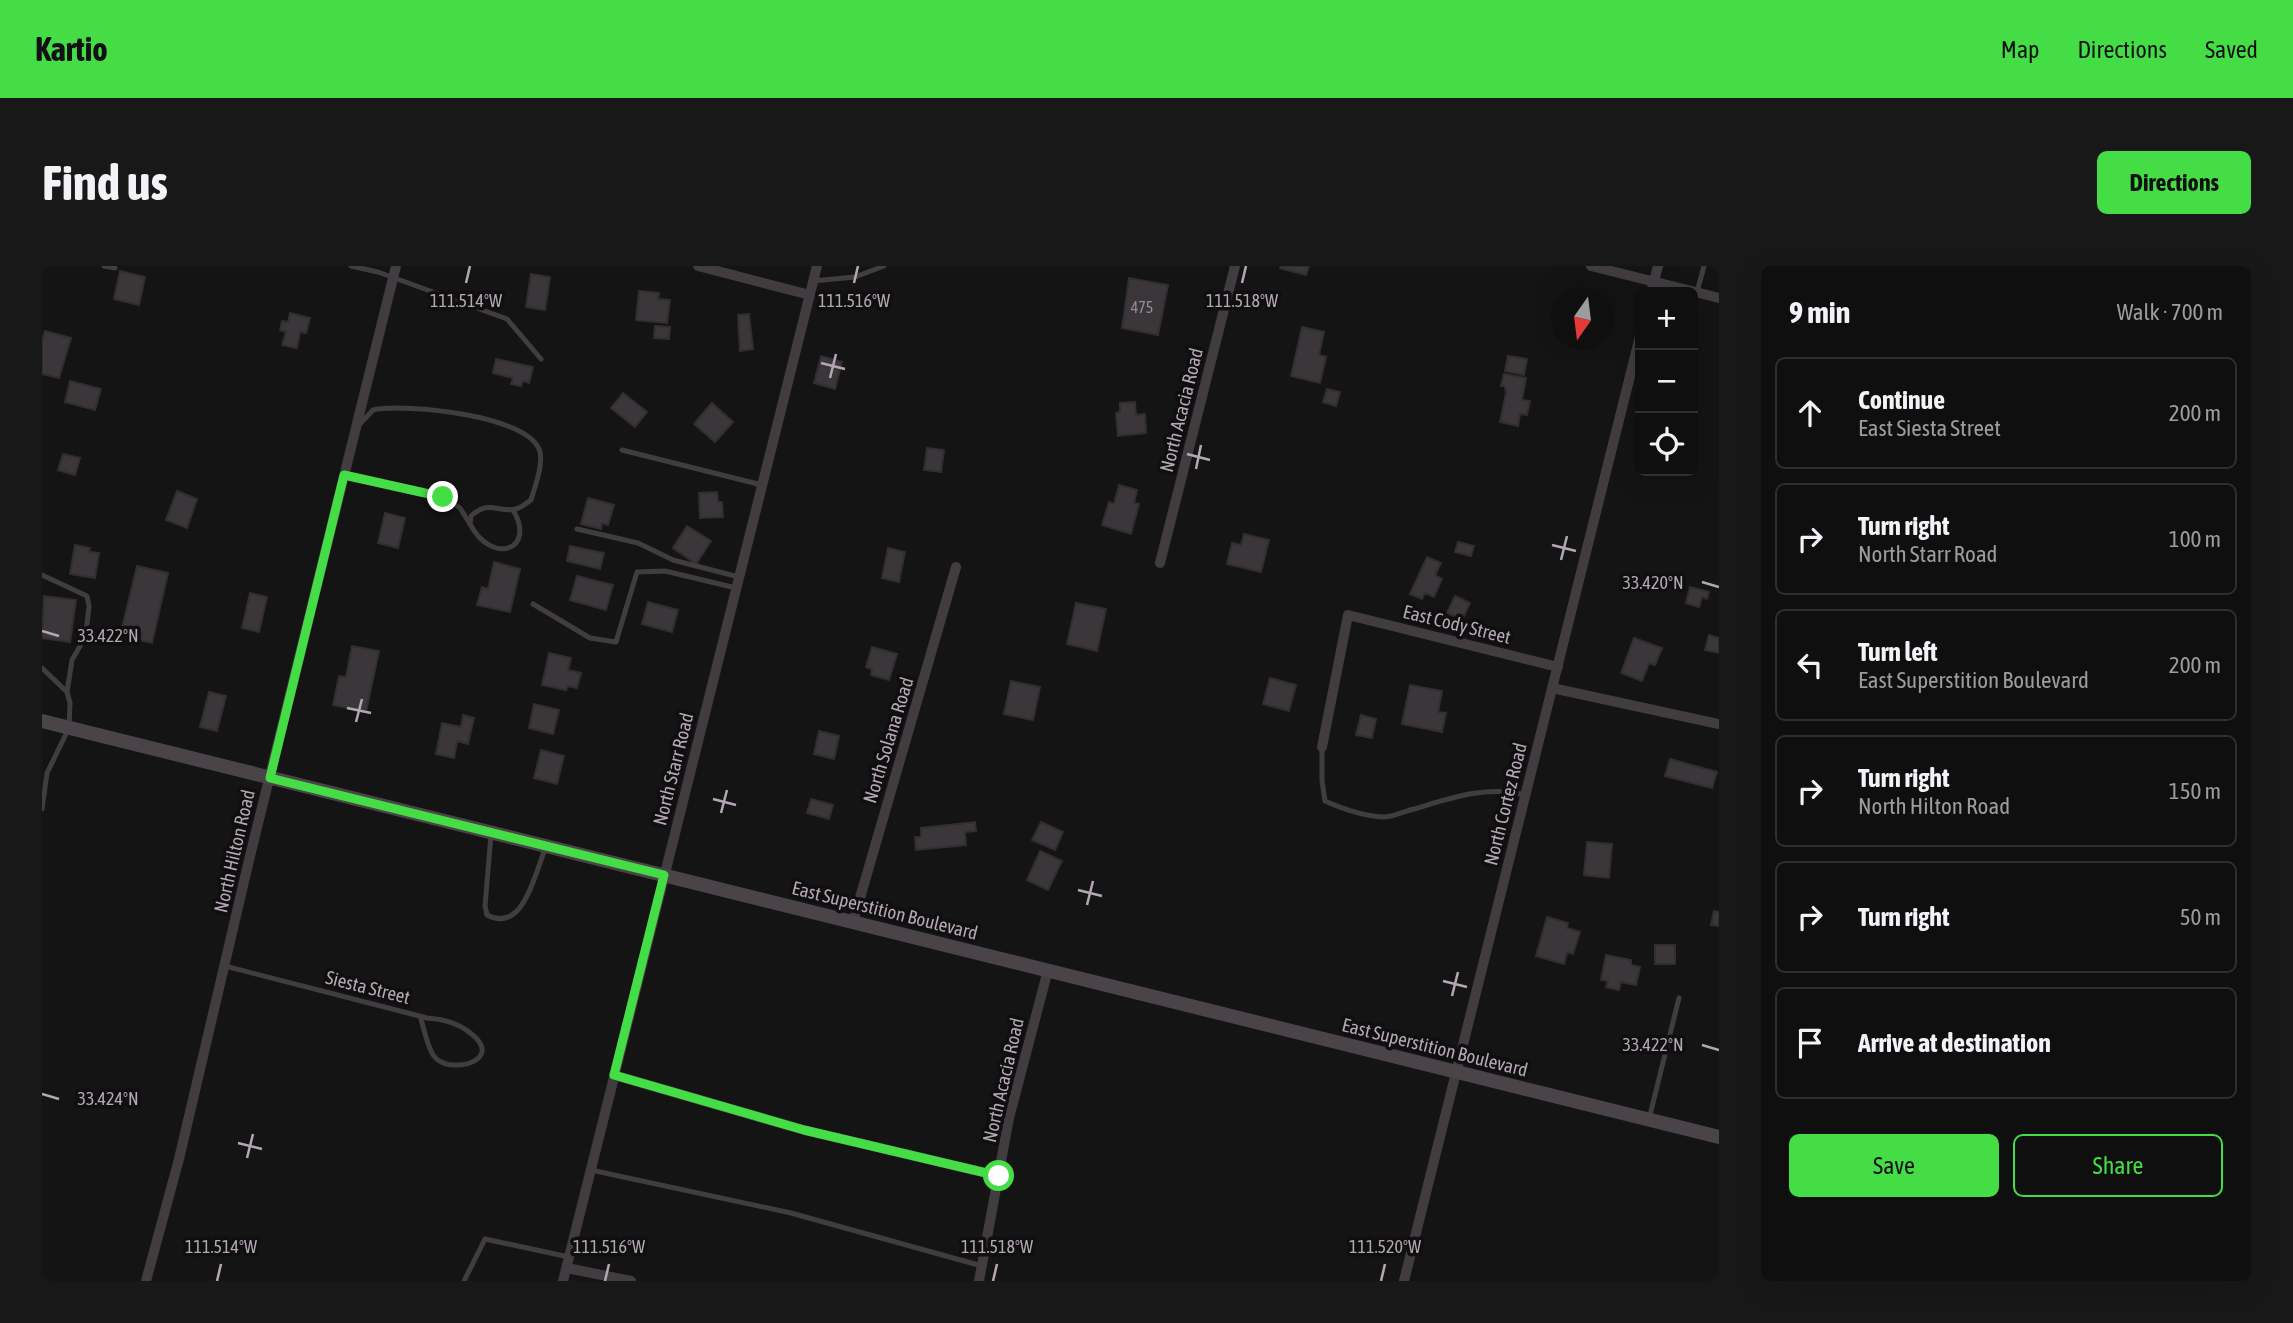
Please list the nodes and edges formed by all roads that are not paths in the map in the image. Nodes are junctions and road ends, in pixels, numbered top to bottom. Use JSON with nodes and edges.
{"nodes":[{"id":1,"x":104,"y":266,"type":"edge"},
{"id":2,"x":351,"y":266,"type":"edge"},
{"id":3,"x":396,"y":266,"type":"edge"},
{"id":4,"x":698,"y":266,"type":"edge"},
{"id":5,"x":817,"y":266,"type":"edge"},
{"id":6,"x":884,"y":266,"type":"edge"},
{"id":7,"x":1236,"y":266,"type":"edge"},
{"id":8,"x":1591,"y":266,"type":"edge"},
{"id":9,"x":1658,"y":266,"type":"edge"},
{"id":10,"x":1704,"y":266,"type":"edge"},
{"id":11,"x":115,"y":268,"type":"dead end"},
{"id":12,"x":393,"y":279,"type":"junction"},
{"id":13,"x":813,"y":281,"type":"junction"},
{"id":14,"x":1652,"y":287,"type":"edge"},
{"id":15,"x":1698,"y":288,"type":"edge"},
{"id":16,"x":1698,"y":292,"type":"edge"},
{"id":17,"x":810,"y":295,"type":"junction"},
{"id":18,"x":1719,"y":298,"type":"edge"},
{"id":19,"x":1637,"y":350,"type":"edge"},
{"id":20,"x":541,"y":359,"type":"dead end"},
{"id":21,"x":356,"y":429,"type":"junction"},
{"id":22,"x":622,"y":450,"type":"dead end"},
{"id":23,"x":344,"y":475,"type":"junction"},
{"id":24,"x":762,"y":485,"type":"junction"},
{"id":25,"x":513,"y":510,"type":"junction"},
{"id":26,"x":470,"y":524,"type":"junction"},
{"id":27,"x":577,"y":529,"type":"dead end"},
{"id":28,"x":1160,"y":563,"type":"dead end"},
{"id":29,"x":956,"y":567,"type":"dead end"},
{"id":30,"x":42,"y":575,"type":"edge"},
{"id":31,"x":738,"y":582,"type":"junction"},
{"id":32,"x":533,"y":604,"type":"dead end"},
{"id":33,"x":1558,"y":667,"type":"junction"},
{"id":34,"x":42,"y":668,"type":"edge"},
{"id":35,"x":1552,"y":688,"type":"junction"},
{"id":36,"x":67,"y":692,"type":"junction"},
{"id":37,"x":42,"y":721,"type":"edge"},
{"id":38,"x":1719,"y":724,"type":"edge"},
{"id":39,"x":69,"y":728,"type":"junction"},
{"id":40,"x":1322,"y":747,"type":"joint"},
{"id":41,"x":45,"y":775,"type":"edge"},
{"id":42,"x":270,"y":778,"type":"junction"},
{"id":43,"x":1525,"y":795,"type":"junction"},
{"id":44,"x":42,"y":809,"type":"edge"},
{"id":45,"x":491,"y":832,"type":"junction"},
{"id":46,"x":546,"y":846,"type":"junction"},
{"id":47,"x":664,"y":875,"type":"junction"},
{"id":48,"x":853,"y":922,"type":"junction"},
{"id":49,"x":225,"y":966,"type":"junction"},
{"id":50,"x":1048,"y":970,"type":"junction"},
{"id":51,"x":1679,"y":998,"type":"dead end"},
{"id":52,"x":420,"y":1016,"type":"junction"},
{"id":53,"x":1456,"y":1072,"type":"junction"},
{"id":54,"x":614,"y":1075,"type":"junction"},
{"id":55,"x":1649,"y":1119,"type":"junction"},
{"id":56,"x":1719,"y":1137,"type":"edge"},
{"id":57,"x":591,"y":1170,"type":"junction"},
{"id":58,"x":999,"y":1176,"type":"junction"},
{"id":59,"x":568,"y":1263,"type":"junction"},
{"id":60,"x":983,"y":1267,"type":"junction"},
{"id":61,"x":146,"y":1281,"type":"edge"},
{"id":62,"x":464,"y":1281,"type":"edge"},
{"id":63,"x":564,"y":1281,"type":"edge"},
{"id":64,"x":631,"y":1281,"type":"edge"},
{"id":65,"x":979,"y":1281,"type":"edge"},
{"id":66,"x":1404,"y":1281,"type":"edge"}],
"edges":[{"from":1,"to":11,"type":"lane"},
{"from":2,"to":12,"type":"lane"},
{"from":3,"to":12,"type":"street","name":"North Hilton Road"},
{"from":4,"to":17,"type":"street"},
{"from":5,"to":13,"type":"street","name":"North Starr Road"},
{"from":6,"to":13,"type":"lane"},
{"from":7,"to":28,"type":"street","name":"North Acacia Road"},
{"from":8,"to":14,"type":"street"},
{"from":9,"to":14,"type":"street"},
{"from":10,"to":15,"type":"lane"},
{"from":12,"to":20,"type":"lane"},
{"from":12,"to":21,"type":"street","name":"North Hilton Road"},
{"from":13,"to":17,"type":"street","name":"North Starr Road"},
{"from":16,"to":18,"type":"street"},
{"from":17,"to":24,"type":"street","name":"North Starr Road"},
{"from":19,"to":33,"type":"street","name":"North Cortez Road"},
{"from":21,"to":23,"type":"street","name":"North Hilton Road"},
{"from":21,"to":25,"type":"lane"},
{"from":22,"to":24,"type":"lane"},
{"from":23,"to":26,"type":"lane"},
{"from":23,"to":42,"type":"street","name":"North Hilton Road"},
{"from":24,"to":31,"type":"street","name":"North Starr Road"},
{"from":25,"to":26,"type":"lane"},
{"from":25,"to":26,"type":"lane"},
{"from":27,"to":31,"type":"lane"},
{"from":29,"to":48,"type":"street","name":"North Solana Road"},
{"from":30,"to":36,"type":"lane"},
{"from":31,"to":32,"type":"lane"},
{"from":31,"to":47,"type":"street","name":"North Starr Road"},
{"from":33,"to":35,"type":"street","name":"North Cortez Road"},
{"from":33,"to":40,"type":"street","name":"East Cody Street"},
{"from":34,"to":36,"type":"lane"},
{"from":35,"to":38,"type":"street"},
{"from":35,"to":43,"type":"street","name":"North Cortez Road"},
{"from":36,"to":39,"type":"lane"},
{"from":37,"to":39,"type":"main road","name":"East Superstition Boulevard"},
{"from":39,"to":41,"type":"lane"},
{"from":39,"to":42,"type":"main road","name":"East Superstition Boulevard"},
{"from":40,"to":43,"type":"lane"},
{"from":41,"to":44,"type":"lane"},
{"from":42,"to":45,"type":"main road","name":"East Superstition Boulevard"},
{"from":42,"to":49,"type":"street","name":"North Hilton Road"},
{"from":43,"to":53,"type":"street","name":"North Cortez Road"},
{"from":45,"to":46,"type":"main road","name":"East Superstition Boulevard"},
{"from":45,"to":46,"type":"lane"},
{"from":46,"to":47,"type":"main road","name":"East Superstition Boulevard"},
{"from":47,"to":48,"type":"main road","name":"East Superstition Boulevard"},
{"from":47,"to":54,"type":"street","name":"North Starr Road"},
{"from":48,"to":50,"type":"main road","name":"East Superstition Boulevard"},
{"from":49,"to":52,"type":"lane","name":"Siesta Street"},
{"from":49,"to":61,"type":"street","name":"North Hilton Road"},
{"from":50,"to":53,"type":"main road","name":"East Superstition Boulevard"},
{"from":50,"to":58,"type":"street","name":"North Acacia Road"},
{"from":51,"to":55,"type":"lane"},
{"from":52,"to":52,"type":"lane","name":"Siesta Street"},
{"from":53,"to":55,"type":"main road","name":"East Superstition Boulevard"},
{"from":53,"to":66,"type":"street","name":"North Cortez Road"},
{"from":54,"to":57,"type":"street","name":"North Starr Road"},
{"from":54,"to":58,"type":"street"},
{"from":55,"to":56,"type":"main road","name":"East Superstition Boulevard"},
{"from":57,"to":59,"type":"street","name":"North Starr Road"},
{"from":57,"to":60,"type":"lane"},
{"from":58,"to":60,"type":"street","name":"North Acacia Road"},
{"from":59,"to":62,"type":"lane"},
{"from":59,"to":63,"type":"street","name":"North Starr Road"},
{"from":59,"to":64,"type":"street"},
{"from":60,"to":65,"type":"street","name":"North Acacia Road"}]}
